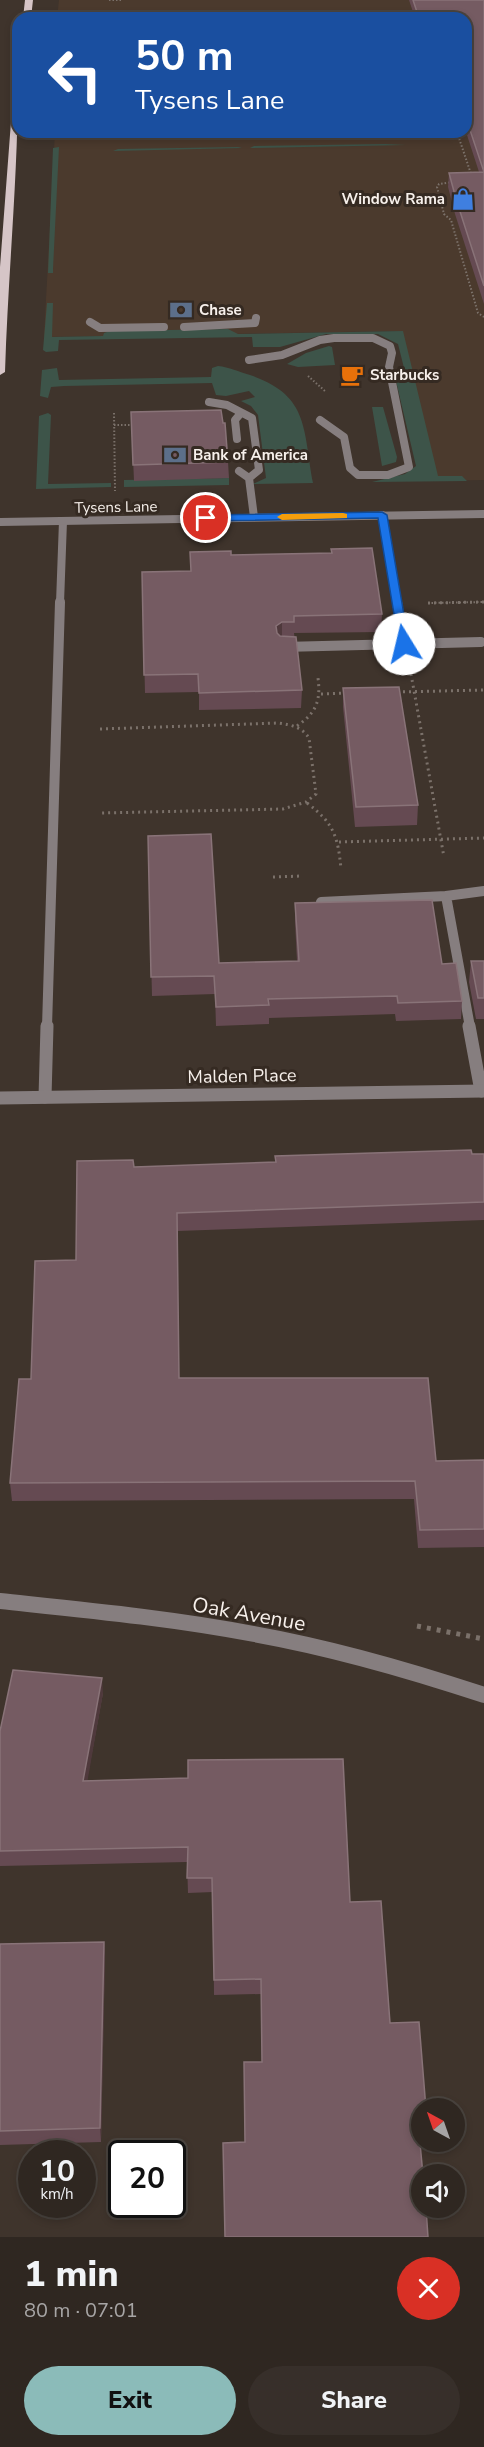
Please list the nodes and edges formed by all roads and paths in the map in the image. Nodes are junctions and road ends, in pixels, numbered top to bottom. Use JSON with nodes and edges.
{"nodes":[{"id":1,"x":109,"y":0,"type":"edge"},
{"id":2,"x":123,"y":0,"type":"edge"},
{"id":3,"x":14,"y":138,"type":"edge"},
{"id":4,"x":459,"y":138,"type":"edge"},
{"id":5,"x":455,"y":182,"type":"edge"},
{"id":6,"x":474,"y":182,"type":"edge"},
{"id":7,"x":484,"y":317,"type":"edge"},
{"id":8,"x":256,"y":318,"type":"dead end"},
{"id":9,"x":90,"y":322,"type":"dead end"},
{"id":10,"x":164,"y":327,"type":"dead end"},
{"id":11,"x":184,"y":327,"type":"dead end"},
{"id":12,"x":249,"y":360,"type":"dead end"},
{"id":13,"x":0,"y":372,"type":"edge"},
{"id":14,"x":209,"y":402,"type":"dead end"},
{"id":15,"x":114,"y":413,"type":"dead end"},
{"id":16,"x":241,"y":413,"type":"junction"},
{"id":17,"x":320,"y":420,"type":"dead end"},
{"id":18,"x":114,"y":425,"type":"junction"},
{"id":19,"x":138,"y":425,"type":"edge"},
{"id":20,"x":237,"y":439,"type":"dead end"},
{"id":21,"x":238,"y":471,"type":"dead end"},
{"id":22,"x":249,"y":478,"type":"junction"},
{"id":23,"x":116,"y":495,"type":"dead end"},
{"id":24,"x":484,"y":514,"type":"edge"},
{"id":25,"x":382,"y":515,"type":"junction"},
{"id":26,"x":254,"y":517,"type":"junction"},
{"id":27,"x":63,"y":521,"type":"junction"},
{"id":28,"x":0,"y":522,"type":"edge"},
{"id":29,"x":484,"y":602,"type":"edge"},
{"id":30,"x":398,"y":604,"type":"junction"},
{"id":31,"x":481,"y":642,"type":"dead end"},
{"id":32,"x":404,"y":644,"type":"junction"},
{"id":33,"x":282,"y":647,"type":"edge"},
{"id":34,"x":318,"y":674,"type":"dead end"},
{"id":35,"x":411,"y":676,"type":"dead end"},
{"id":36,"x":484,"y":690,"type":"edge"},
{"id":37,"x":390,"y":692,"type":"edge"},
{"id":38,"x":413,"y":692,"type":"junction"},
{"id":39,"x":356,"y":693,"type":"edge"},
{"id":40,"x":321,"y":694,"type":"junction"},
{"id":41,"x":297,"y":727,"type":"junction"},
{"id":42,"x":100,"y":729,"type":"dead end"},
{"id":43,"x":306,"y":802,"type":"junction"},
{"id":44,"x":100,"y":813,"type":"dead end"},
{"id":45,"x":484,"y":838,"type":"edge"},
{"id":46,"x":441,"y":840,"type":"junction"},
{"id":47,"x":339,"y":842,"type":"junction"},
{"id":48,"x":444,"y":857,"type":"dead end"},
{"id":49,"x":342,"y":876,"type":"dead end"},
{"id":50,"x":484,"y":891,"type":"edge"},
{"id":51,"x":447,"y":896,"type":"junction"},
{"id":52,"x":311,"y":903,"type":"edge"},
{"id":53,"x":482,"y":1091,"type":"edge"},
{"id":54,"x":45,"y":1097,"type":"junction"},
{"id":55,"x":0,"y":1098,"type":"edge"},
{"id":56,"x":0,"y":1601,"type":"edge"},
{"id":57,"x":417,"y":1626,"type":"dead end"},
{"id":58,"x":484,"y":1638,"type":"edge"},
{"id":59,"x":484,"y":1695,"type":"edge"}],
"edges":[{"from":1,"to":2,"type":"path"},
{"from":3,"to":13,"type":"main road"},
{"from":4,"to":6,"type":"path"},
{"from":5,"to":7,"type":"path"},
{"from":8,"to":11,"type":"street"},
{"from":9,"to":10,"type":"street"},
{"from":12,"to":17,"type":"street"},
{"from":14,"to":16,"type":"street"},
{"from":15,"to":18,"type":"path"},
{"from":16,"to":20,"type":"street"},
{"from":16,"to":22,"type":"street"},
{"from":18,"to":19,"type":"path"},
{"from":18,"to":23,"type":"path"},
{"from":21,"to":22,"type":"street"},
{"from":22,"to":26,"type":"street"},
{"from":24,"to":25,"type":"street","name":"Tysens Lane"},
{"from":25,"to":26,"type":"street","name":"Tysens Lane"},
{"from":25,"to":30,"type":"street"},
{"from":26,"to":27,"type":"street","name":"Tysens Lane"},
{"from":27,"to":28,"type":"street","name":"Tysens Lane"},
{"from":27,"to":54,"type":"street"},
{"from":29,"to":30,"type":"path"},
{"from":30,"to":32,"type":"street"},
{"from":31,"to":32,"type":"street"},
{"from":32,"to":33,"type":"street"},
{"from":34,"to":40,"type":"path"},
{"from":35,"to":38,"type":"path"},
{"from":36,"to":38,"type":"path"},
{"from":37,"to":38,"type":"path"},
{"from":38,"to":46,"type":"path"},
{"from":39,"to":40,"type":"path"},
{"from":40,"to":41,"type":"path"},
{"from":41,"to":42,"type":"path"},
{"from":41,"to":43,"type":"path"},
{"from":43,"to":44,"type":"path"},
{"from":43,"to":47,"type":"path"},
{"from":45,"to":46,"type":"path"},
{"from":46,"to":47,"type":"path"},
{"from":46,"to":48,"type":"path"},
{"from":47,"to":49,"type":"path"},
{"from":50,"to":51,"type":"street"},
{"from":51,"to":52,"type":"street"},
{"from":51,"to":53,"type":"street"},
{"from":53,"to":54,"type":"street","name":"Malden Place"},
{"from":54,"to":55,"type":"street","name":"Malden Place"},
{"from":56,"to":59,"type":"street","name":"Oak Avenue"},
{"from":57,"to":58,"type":"path"}]}
